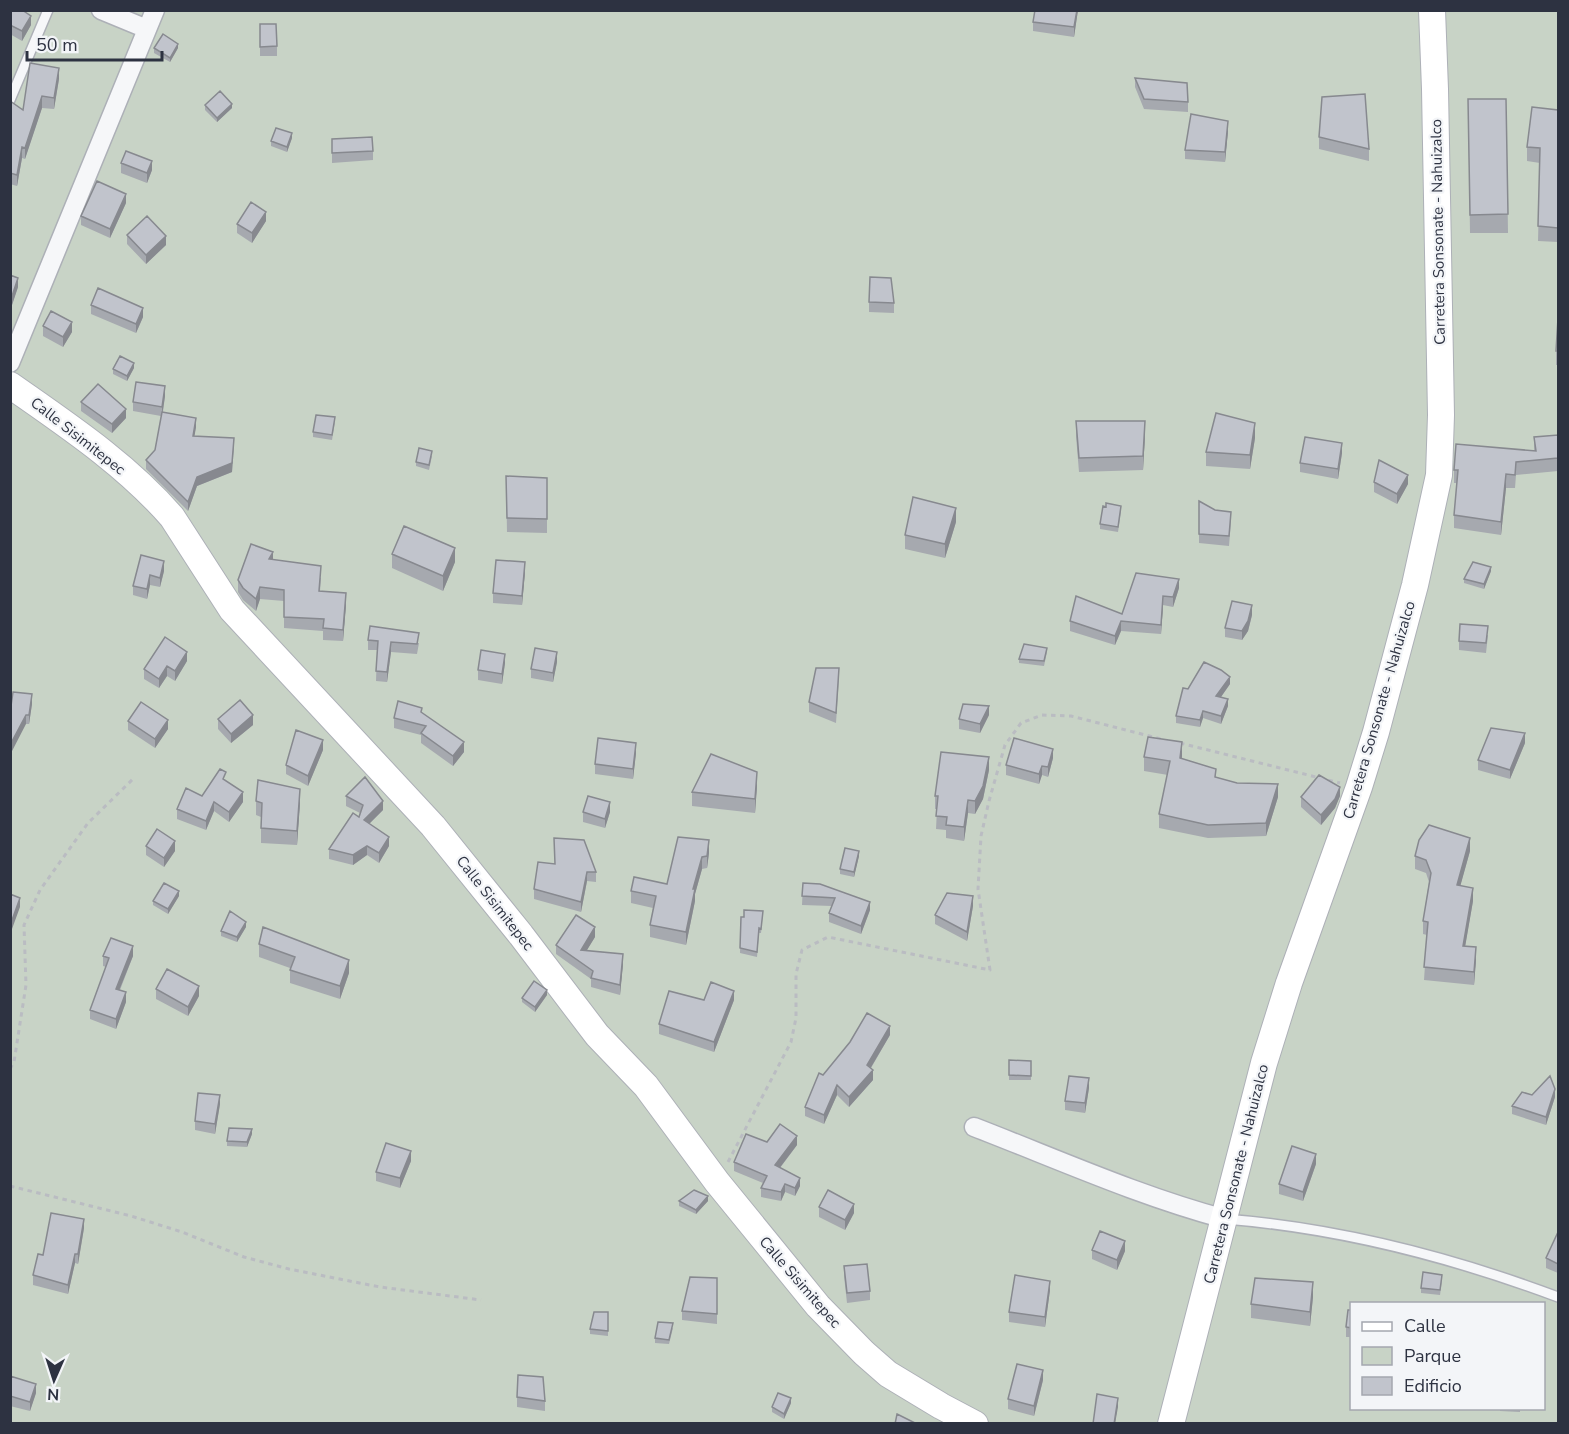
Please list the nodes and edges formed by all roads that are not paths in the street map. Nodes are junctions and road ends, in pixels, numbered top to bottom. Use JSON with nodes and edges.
{"nodes":[{"id":1,"x":48,"y":10,"type":"edge"},
{"id":2,"x":101,"y":10,"type":"edge"},
{"id":3,"x":155,"y":10,"type":"edge"},
{"id":4,"x":1432,"y":10,"type":"edge"},
{"id":5,"x":147,"y":29,"type":"junction"},
{"id":6,"x":10,"y":100,"type":"edge"},
{"id":7,"x":10,"y":363,"type":"edge"},
{"id":8,"x":10,"y":385,"type":"edge"},
{"id":9,"x":974,"y":1127,"type":"dead end"},
{"id":10,"x":1225,"y":1219,"type":"junction"},
{"id":11,"x":1558,"y":1297,"type":"edge"},
{"id":12,"x":975,"y":1424,"type":"edge"},
{"id":13,"x":1171,"y":1424,"type":"edge"}],
"edges":[{"from":1,"to":6,"type":"lane"},
{"from":2,"to":5,"type":"street"},
{"from":3,"to":5,"type":"street"},
{"from":4,"to":10,"type":"street","name":"Carretera Sonsonate - Nahuizalco"},
{"from":5,"to":7,"type":"street"},
{"from":8,"to":12,"type":"street","name":"Calle Sisimitepec"},
{"from":9,"to":10,"type":"street"},
{"from":10,"to":11,"type":"lane"},
{"from":10,"to":13,"type":"street","name":"Carretera Sonsonate - Nahuizalco"}]}
